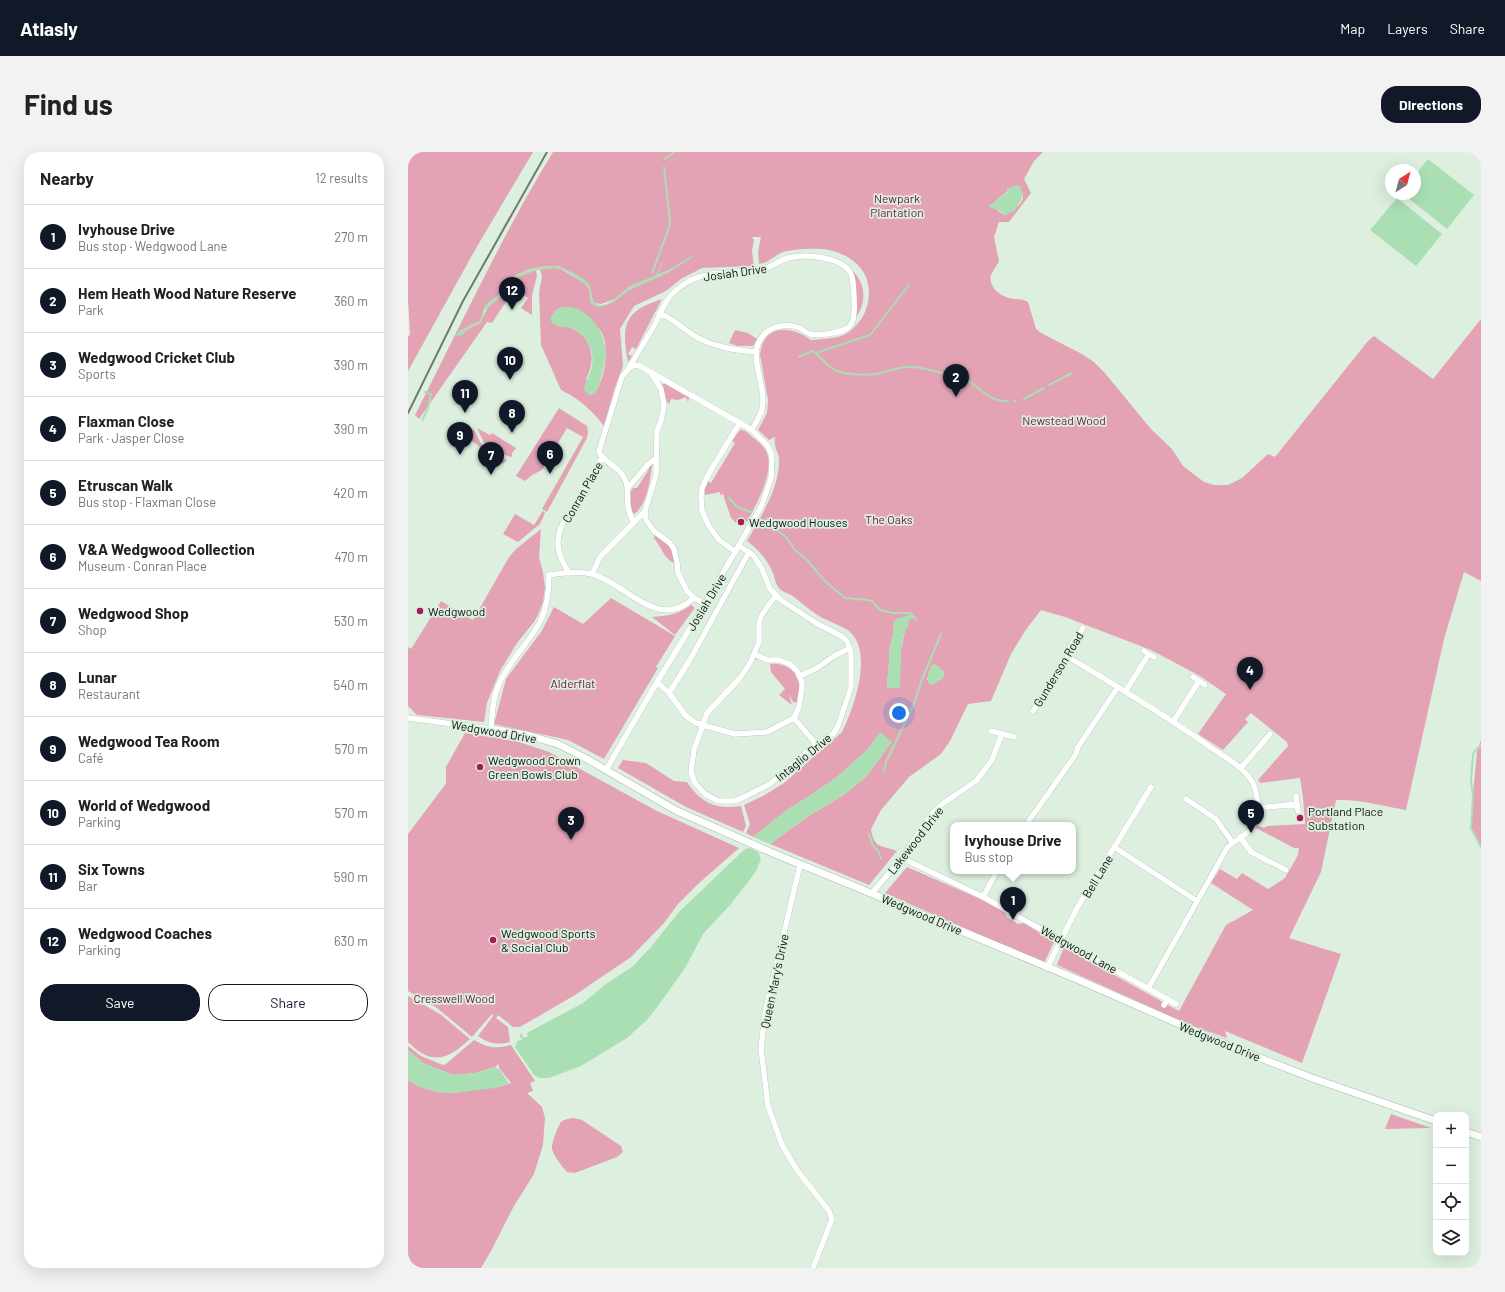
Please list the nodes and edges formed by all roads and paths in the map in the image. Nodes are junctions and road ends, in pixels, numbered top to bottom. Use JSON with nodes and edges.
{"nodes":[{"id":1,"x":659,"y":313,"type":"junction"},
{"id":2,"x":641,"y":347,"type":"junction"},
{"id":3,"x":756,"y":352,"type":"junction"},
{"id":4,"x":647,"y":369,"type":"junction"},
{"id":5,"x":627,"y":370,"type":"junction"},
{"id":6,"x":739,"y":424,"type":"junction"},
{"id":7,"x":752,"y":430,"type":"junction"},
{"id":8,"x":603,"y":457,"type":"junction"},
{"id":9,"x":657,"y":458,"type":"junction"},
{"id":10,"x":627,"y":488,"type":"junction"},
{"id":11,"x":645,"y":511,"type":"junction"},
{"id":12,"x":633,"y":522,"type":"junction"},
{"id":13,"x":737,"y":549,"type":"junction"},
{"id":14,"x":749,"y":552,"type":"junction"},
{"id":15,"x":569,"y":573,"type":"junction"},
{"id":16,"x":592,"y":574,"type":"junction"},
{"id":17,"x":776,"y":595,"type":"junction"},
{"id":18,"x":694,"y":598,"type":"junction"},
{"id":19,"x":705,"y":604,"type":"junction"},
{"id":20,"x":1083,"y":628,"type":"dead end"},
{"id":21,"x":850,"y":648,"type":"junction"},
{"id":22,"x":754,"y":654,"type":"junction"},
{"id":23,"x":1149,"y":654,"type":"dead end"},
{"id":24,"x":1068,"y":658,"type":"junction"},
{"id":25,"x":800,"y":676,"type":"junction"},
{"id":26,"x":1193,"y":677,"type":"dead end"},
{"id":27,"x":1199,"y":681,"type":"junction"},
{"id":28,"x":657,"y":682,"type":"junction"},
{"id":29,"x":1205,"y":685,"type":"dead end"},
{"id":30,"x":1118,"y":687,"type":"junction"},
{"id":31,"x":1126,"y":692,"type":"junction"},
{"id":32,"x":669,"y":693,"type":"junction"},
{"id":33,"x":1033,"y":711,"type":"dead end"},
{"id":34,"x":408,"y":718,"type":"edge"},
{"id":35,"x":794,"y":718,"type":"junction"},
{"id":36,"x":1173,"y":722,"type":"junction"},
{"id":37,"x":702,"y":725,"type":"junction"},
{"id":38,"x":491,"y":729,"type":"junction"},
{"id":39,"x":991,"y":731,"type":"dead end"},
{"id":40,"x":1002,"y":733,"type":"junction"},
{"id":41,"x":1270,"y":734,"type":"dead end"},
{"id":42,"x":1014,"y":736,"type":"dead end"},
{"id":43,"x":816,"y":744,"type":"junction"},
{"id":44,"x":1241,"y":768,"type":"junction"},
{"id":45,"x":606,"y":770,"type":"junction"},
{"id":46,"x":1151,"y":787,"type":"dead end"},
{"id":47,"x":1296,"y":796,"type":"dead end"},
{"id":48,"x":1186,"y":799,"type":"dead end"},
{"id":49,"x":1298,"y":804,"type":"junction"},
{"id":50,"x":1257,"y":808,"type":"junction"},
{"id":51,"x":1298,"y":811,"type":"dead end"},
{"id":52,"x":1028,"y":822,"type":"edge"},
{"id":53,"x":1240,"y":837,"type":"junction"},
{"id":54,"x":1232,"y":842,"type":"junction"},
{"id":55,"x":1114,"y":847,"type":"junction"},
{"id":56,"x":902,"y":858,"type":"junction"},
{"id":57,"x":800,"y":865,"type":"junction"},
{"id":58,"x":1283,"y":871,"type":"dead end"},
{"id":59,"x":995,"y":874,"type":"edge"},
{"id":60,"x":872,"y":893,"type":"junction"},
{"id":61,"x":983,"y":897,"type":"junction"},
{"id":62,"x":1197,"y":901,"type":"junction"},
{"id":63,"x":1061,"y":940,"type":"junction"},
{"id":64,"x":1047,"y":968,"type":"junction"},
{"id":65,"x":1149,"y":987,"type":"junction"},
{"id":66,"x":1168,"y":999,"type":"junction"},
{"id":67,"x":1176,"y":1004,"type":"dead end"},
{"id":68,"x":1164,"y":1005,"type":"dead end"},
{"id":69,"x":1433,"y":1120,"type":"edge"},
{"id":70,"x":1469,"y":1133,"type":"edge"},
{"id":71,"x":1481,"y":1137,"type":"edge"},
{"id":72,"x":813,"y":1268,"type":"edge"}],
"edges":[{"from":1,"to":2,"type":"street","name":"Josiah Drive"},
{"from":1,"to":3,"type":"street"},
{"from":1,"to":3,"type":"street","name":"Josiah Drive"},
{"from":2,"to":4,"type":"street"},
{"from":2,"to":5,"type":"street","name":"Josiah Drive"},
{"from":3,"to":7,"type":"street"},
{"from":4,"to":5,"type":"street"},
{"from":4,"to":6,"type":"street","name":"Josiah Drive"},
{"from":4,"to":9,"type":"street"},
{"from":5,"to":8,"type":"street","name":"Josiah Drive"},
{"from":6,"to":7,"type":"street","name":"Josiah Drive"},
{"from":6,"to":13,"type":"street"},
{"from":7,"to":13,"type":"street","name":"Josiah Drive"},
{"from":8,"to":10,"type":"street"},
{"from":8,"to":15,"type":"street","name":"Conran Place"},
{"from":9,"to":10,"type":"street"},
{"from":9,"to":11,"type":"street"},
{"from":10,"to":12,"type":"street"},
{"from":11,"to":12,"type":"street"},
{"from":11,"to":18,"type":"street"},
{"from":12,"to":16,"type":"street"},
{"from":13,"to":14,"type":"street"},
{"from":13,"to":19,"type":"street","name":"Josiah Drive"},
{"from":14,"to":17,"type":"street"},
{"from":14,"to":32,"type":"street"},
{"from":15,"to":16,"type":"street"},
{"from":15,"to":38,"type":"street"},
{"from":16,"to":18,"type":"street"},
{"from":17,"to":21,"type":"street"},
{"from":17,"to":22,"type":"street","name":"Intaglio Drive"},
{"from":18,"to":19,"type":"street"},
{"from":19,"to":28,"type":"street","name":"Josiah Drive"},
{"from":20,"to":24,"type":"street","name":"Gunderson Road"},
{"from":21,"to":25,"type":"street"},
{"from":21,"to":43,"type":"street","name":"Intaglio Drive"},
{"from":22,"to":25,"type":"street"},
{"from":22,"to":37,"type":"street","name":"Intaglio Drive"},
{"from":23,"to":31,"type":"street"},
{"from":24,"to":30,"type":"street"},
{"from":24,"to":33,"type":"street","name":"Gunderson Road"},
{"from":25,"to":35,"type":"street"},
{"from":26,"to":27,"type":"street"},
{"from":27,"to":29,"type":"street"},
{"from":27,"to":36,"type":"street"},
{"from":28,"to":32,"type":"street"},
{"from":28,"to":45,"type":"street","name":"Josiah Drive"},
{"from":30,"to":31,"type":"street"},
{"from":30,"to":52,"type":"street"},
{"from":31,"to":36,"type":"street"},
{"from":32,"to":37,"type":"street"},
{"from":34,"to":38,"type":"street","name":"Wedgwood Drive"},
{"from":35,"to":37,"type":"street"},
{"from":35,"to":43,"type":"street"},
{"from":36,"to":44,"type":"street"},
{"from":37,"to":43,"type":"street","name":"Intaglio Drive"},
{"from":38,"to":45,"type":"street","name":"Wedgwood Drive"},
{"from":39,"to":40,"type":"street"},
{"from":40,"to":42,"type":"street"},
{"from":40,"to":56,"type":"street","name":"Lakewood Drive"},
{"from":41,"to":44,"type":"street"},
{"from":44,"to":50,"type":"street"},
{"from":45,"to":57,"type":"street","name":"Wedgwood Drive"},
{"from":46,"to":55,"type":"street","name":"Bell Lane"},
{"from":47,"to":49,"type":"street"},
{"from":48,"to":54,"type":"street"},
{"from":49,"to":50,"type":"street"},
{"from":49,"to":51,"type":"street"},
{"from":50,"to":53,"type":"street"},
{"from":53,"to":54,"type":"street"},
{"from":53,"to":58,"type":"street"},
{"from":54,"to":62,"type":"street"},
{"from":55,"to":62,"type":"street"},
{"from":55,"to":63,"type":"street","name":"Bell Lane"},
{"from":56,"to":60,"type":"street","name":"Lakewood Drive"},
{"from":56,"to":61,"type":"street","name":"Wedgwood Lane"},
{"from":57,"to":60,"type":"street","name":"Wedgwood Drive"},
{"from":57,"to":72,"type":"street","name":"Queen Mary's Drive"},
{"from":59,"to":61,"type":"street"},
{"from":60,"to":64,"type":"street","name":"Wedgwood Drive"},
{"from":61,"to":63,"type":"street","name":"Wedgwood Lane"},
{"from":62,"to":65,"type":"street"},
{"from":63,"to":64,"type":"street","name":"Bell Lane"},
{"from":63,"to":65,"type":"street","name":"Wedgwood Lane"},
{"from":64,"to":69,"type":"street","name":"Wedgwood Drive"},
{"from":65,"to":66,"type":"street","name":"Wedgwood Lane"},
{"from":66,"to":67,"type":"street","name":"Wedgwood Lane"},
{"from":66,"to":68,"type":"street"},
{"from":70,"to":71,"type":"street"}]}
